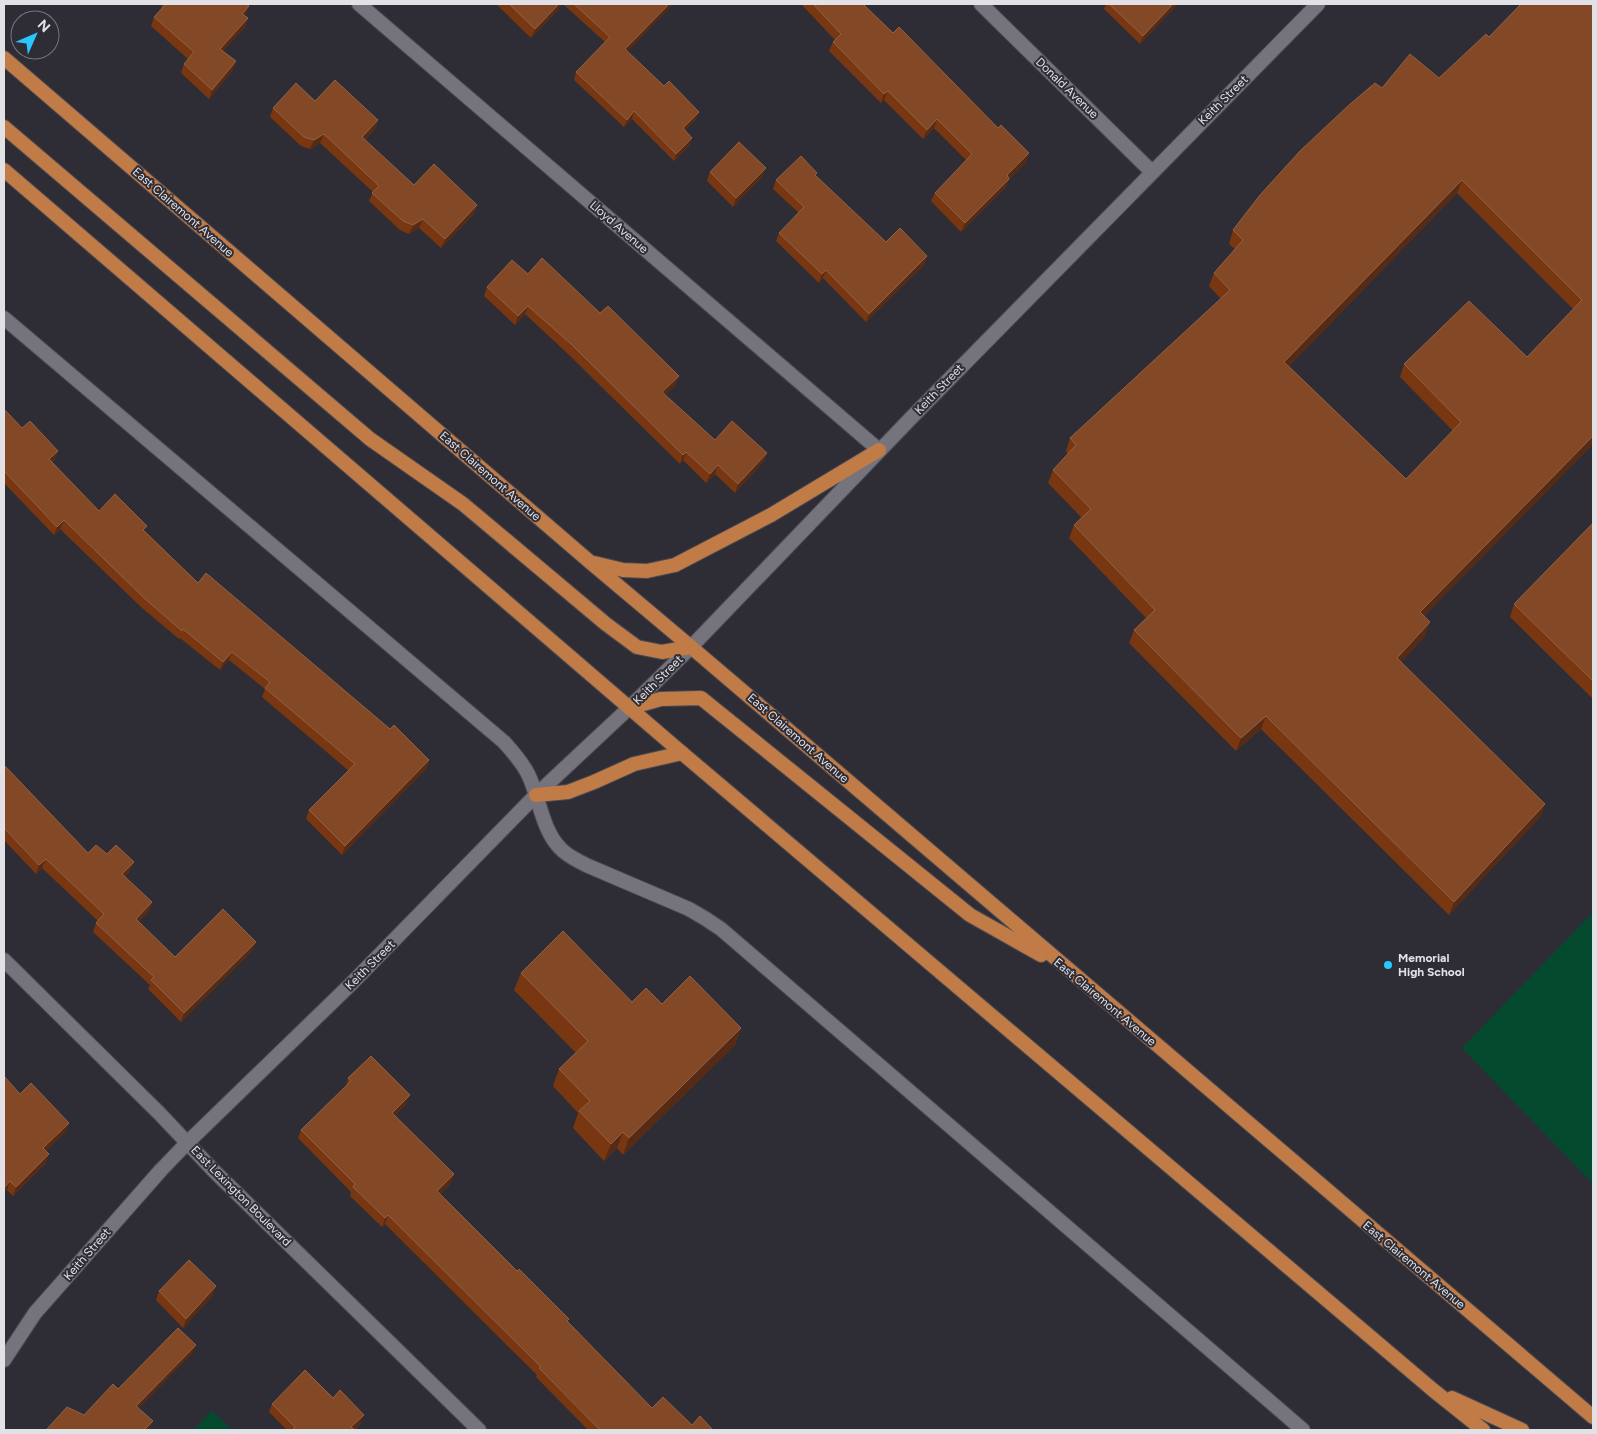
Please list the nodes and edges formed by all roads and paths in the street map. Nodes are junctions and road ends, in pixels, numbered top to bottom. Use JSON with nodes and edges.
{"nodes":[{"id":1,"x":359,"y":4,"type":"edge"},
{"id":2,"x":981,"y":4,"type":"edge"},
{"id":3,"x":1318,"y":4,"type":"edge"},
{"id":4,"x":4,"y":58,"type":"edge"},
{"id":5,"x":4,"y":127,"type":"edge"},
{"id":6,"x":4,"y":170,"type":"edge"},
{"id":7,"x":1152,"y":172,"type":"junction"},
{"id":8,"x":4,"y":318,"type":"edge"},
{"id":9,"x":879,"y":450,"type":"junction"},
{"id":10,"x":590,"y":562,"type":"junction"},
{"id":11,"x":691,"y":647,"type":"junction"},
{"id":12,"x":630,"y":708,"type":"junction"},
{"id":13,"x":682,"y":753,"type":"junction"},
{"id":14,"x":536,"y":795,"type":"junction"},
{"id":15,"x":4,"y":960,"type":"edge"},
{"id":16,"x":1067,"y":969,"type":"junction"},
{"id":17,"x":188,"y":1142,"type":"junction"},
{"id":18,"x":4,"y":1360,"type":"edge"},
{"id":19,"x":1433,"y":1390,"type":"junction"},
{"id":20,"x":1593,"y":1417,"type":"edge"},
{"id":21,"x":479,"y":1430,"type":"edge"},
{"id":22,"x":1303,"y":1430,"type":"edge"},
{"id":23,"x":1484,"y":1430,"type":"edge"},
{"id":24,"x":1522,"y":1430,"type":"edge"}],
"edges":[{"from":1,"to":9,"type":"street","name":"Lloyd Avenue"},
{"from":2,"to":7,"type":"street","name":"Donald Avenue"},
{"from":3,"to":7,"type":"street","name":"Keith Street"},
{"from":4,"to":10,"type":"main road","name":"East Clairemont Avenue"},
{"from":5,"to":11,"type":"main road"},
{"from":6,"to":12,"type":"main road"},
{"from":7,"to":9,"type":"street","name":"Keith Street"},
{"from":8,"to":14,"type":"street"},
{"from":9,"to":10,"type":"main road"},
{"from":9,"to":11,"type":"street","name":"Keith Street"},
{"from":10,"to":11,"type":"main road","name":"East Clairemont Avenue"},
{"from":11,"to":12,"type":"street","name":"Keith Street"},
{"from":11,"to":16,"type":"main road","name":"East Clairemont Avenue"},
{"from":12,"to":13,"type":"main road"},
{"from":12,"to":14,"type":"street","name":"Keith Street"},
{"from":12,"to":16,"type":"main road"},
{"from":13,"to":14,"type":"main road"},
{"from":13,"to":19,"type":"main road"},
{"from":14,"to":17,"type":"street","name":"Keith Street"},
{"from":14,"to":22,"type":"street"},
{"from":15,"to":17,"type":"street","name":"East Lexington Boulevard"},
{"from":16,"to":20,"type":"main road","name":"East Clairemont Avenue"},
{"from":17,"to":18,"type":"street","name":"Keith Street"},
{"from":17,"to":21,"type":"street","name":"East Lexington Boulevard"},
{"from":19,"to":23,"type":"main road"},
{"from":19,"to":24,"type":"main road"}]}
